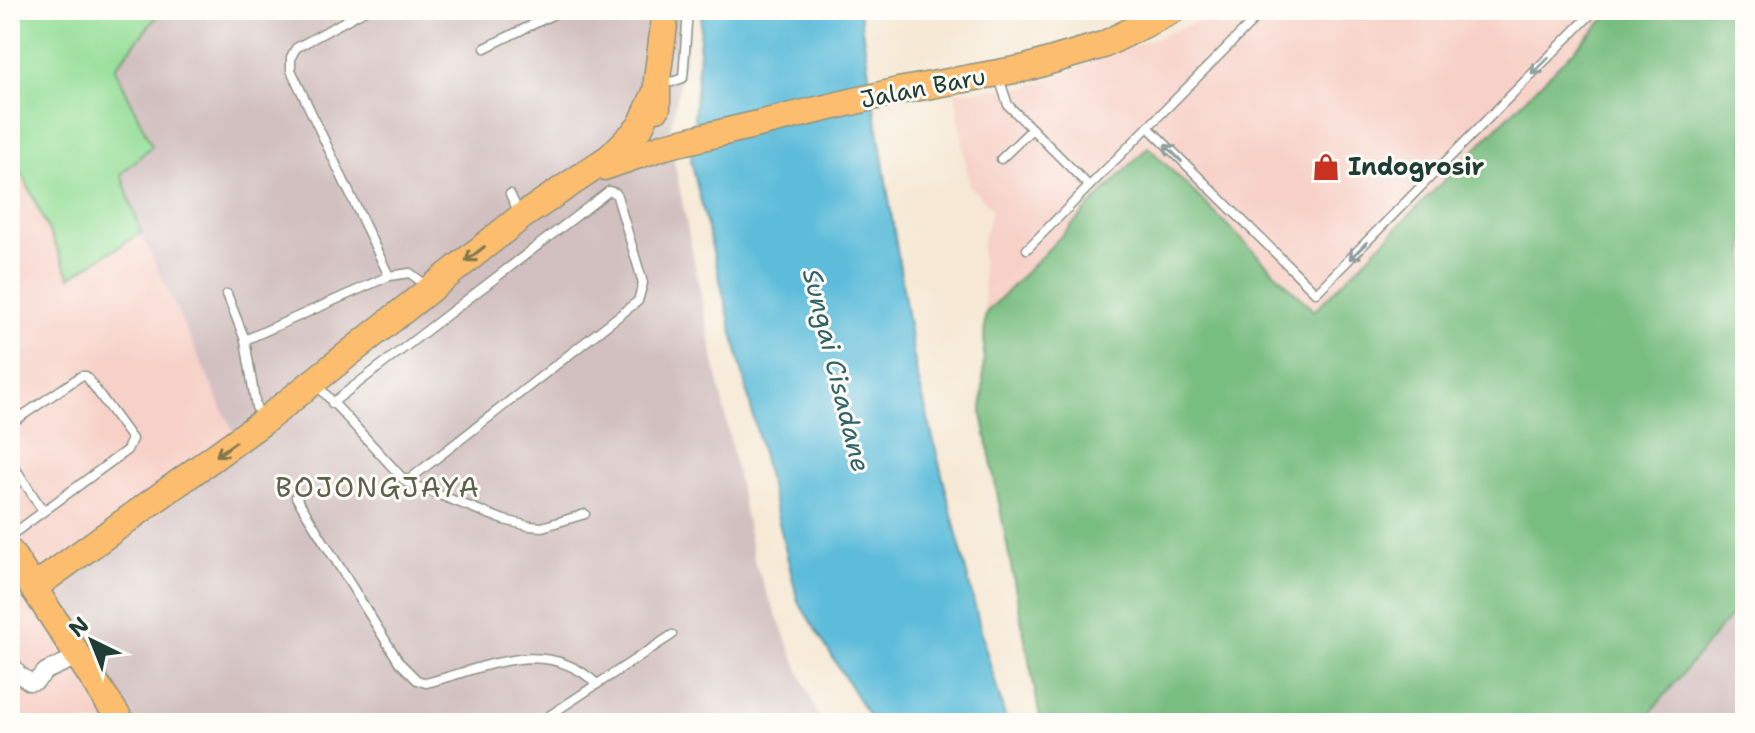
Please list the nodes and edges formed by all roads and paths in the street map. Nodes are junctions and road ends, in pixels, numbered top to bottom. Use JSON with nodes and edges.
{"nodes":[{"id":1,"x":365,"y":10,"type":"edge"},
{"id":2,"x":562,"y":10,"type":"edge"},
{"id":3,"x":666,"y":10,"type":"edge"},
{"id":4,"x":688,"y":10,"type":"edge"},
{"id":5,"x":1173,"y":10,"type":"edge"},
{"id":6,"x":1264,"y":10,"type":"edge"},
{"id":7,"x":1595,"y":10,"type":"edge"},
{"id":8,"x":485,"y":48,"type":"dead end"},
{"id":9,"x":998,"y":74,"type":"junction"},
{"id":10,"x":656,"y":86,"type":"junction"},
{"id":11,"x":1148,"y":127,"type":"junction"},
{"id":12,"x":1032,"y":129,"type":"junction"},
{"id":13,"x":670,"y":145,"type":"junction"},
{"id":14,"x":1001,"y":159,"type":"dead end"},
{"id":15,"x":582,"y":174,"type":"junction"},
{"id":16,"x":1089,"y":186,"type":"junction"},
{"id":17,"x":1027,"y":249,"type":"dead end"},
{"id":18,"x":389,"y":276,"type":"junction"},
{"id":19,"x":431,"y":289,"type":"junction"},
{"id":20,"x":227,"y":294,"type":"dead end"},
{"id":21,"x":245,"y":340,"type":"junction"},
{"id":22,"x":314,"y":382,"type":"junction"},
{"id":23,"x":332,"y":403,"type":"junction"},
{"id":24,"x":264,"y":421,"type":"junction"},
{"id":25,"x":10,"y":424,"type":"edge"},
{"id":26,"x":10,"y":460,"type":"edge"},
{"id":27,"x":406,"y":482,"type":"junction"},
{"id":28,"x":296,"y":497,"type":"dead end"},
{"id":29,"x":43,"y":511,"type":"junction"},
{"id":30,"x":585,"y":514,"type":"dead end"},
{"id":31,"x":10,"y":536,"type":"edge"},
{"id":32,"x":10,"y":552,"type":"edge"},
{"id":33,"x":33,"y":588,"type":"junction"},
{"id":34,"x":672,"y":635,"type":"dead end"},
{"id":35,"x":77,"y":657,"type":"junction"},
{"id":36,"x":10,"y":661,"type":"edge"},
{"id":37,"x":597,"y":684,"type":"junction"},
{"id":38,"x":122,"y":723,"type":"edge"},
{"id":39,"x":538,"y":723,"type":"edge"}],
"edges":[{"from":1,"to":18,"type":"lane"},
{"from":2,"to":8,"type":"lane"},
{"from":3,"to":10,"type":"main road"},
{"from":4,"to":10,"type":"lane"},
{"from":5,"to":9,"type":"main road","name":"Jalan Baru"},
{"from":6,"to":11,"type":"lane"},
{"from":7,"to":11,"type":"lane","one_way":true},
{"from":9,"to":12,"type":"lane"},
{"from":9,"to":13,"type":"main road","name":"Jalan Baru"},
{"from":10,"to":13,"type":"main road"},
{"from":10,"to":15,"type":"main road"},
{"from":11,"to":16,"type":"lane"},
{"from":12,"to":14,"type":"lane"},
{"from":12,"to":16,"type":"lane"},
{"from":13,"to":15,"type":"main road","name":"Jalan Baru"},
{"from":15,"to":19,"type":"main road","one_way":true},
{"from":16,"to":17,"type":"lane"},
{"from":18,"to":19,"type":"lane"},
{"from":18,"to":21,"type":"lane"},
{"from":19,"to":22,"type":"main road"},
{"from":20,"to":21,"type":"lane"},
{"from":21,"to":24,"type":"lane"},
{"from":22,"to":23,"type":"lane"},
{"from":22,"to":24,"type":"main road"},
{"from":23,"to":27,"type":"lane"},
{"from":23,"to":27,"type":"lane"},
{"from":24,"to":33,"type":"main road","one_way":true},
{"from":25,"to":29,"type":"lane"},
{"from":26,"to":29,"type":"lane"},
{"from":27,"to":30,"type":"lane"},
{"from":28,"to":37,"type":"lane"},
{"from":29,"to":31,"type":"lane"},
{"from":32,"to":33,"type":"main road"},
{"from":33,"to":35,"type":"main road"},
{"from":34,"to":37,"type":"lane"},
{"from":35,"to":36,"type":"street"},
{"from":35,"to":38,"type":"main road"},
{"from":37,"to":39,"type":"lane"}]}
